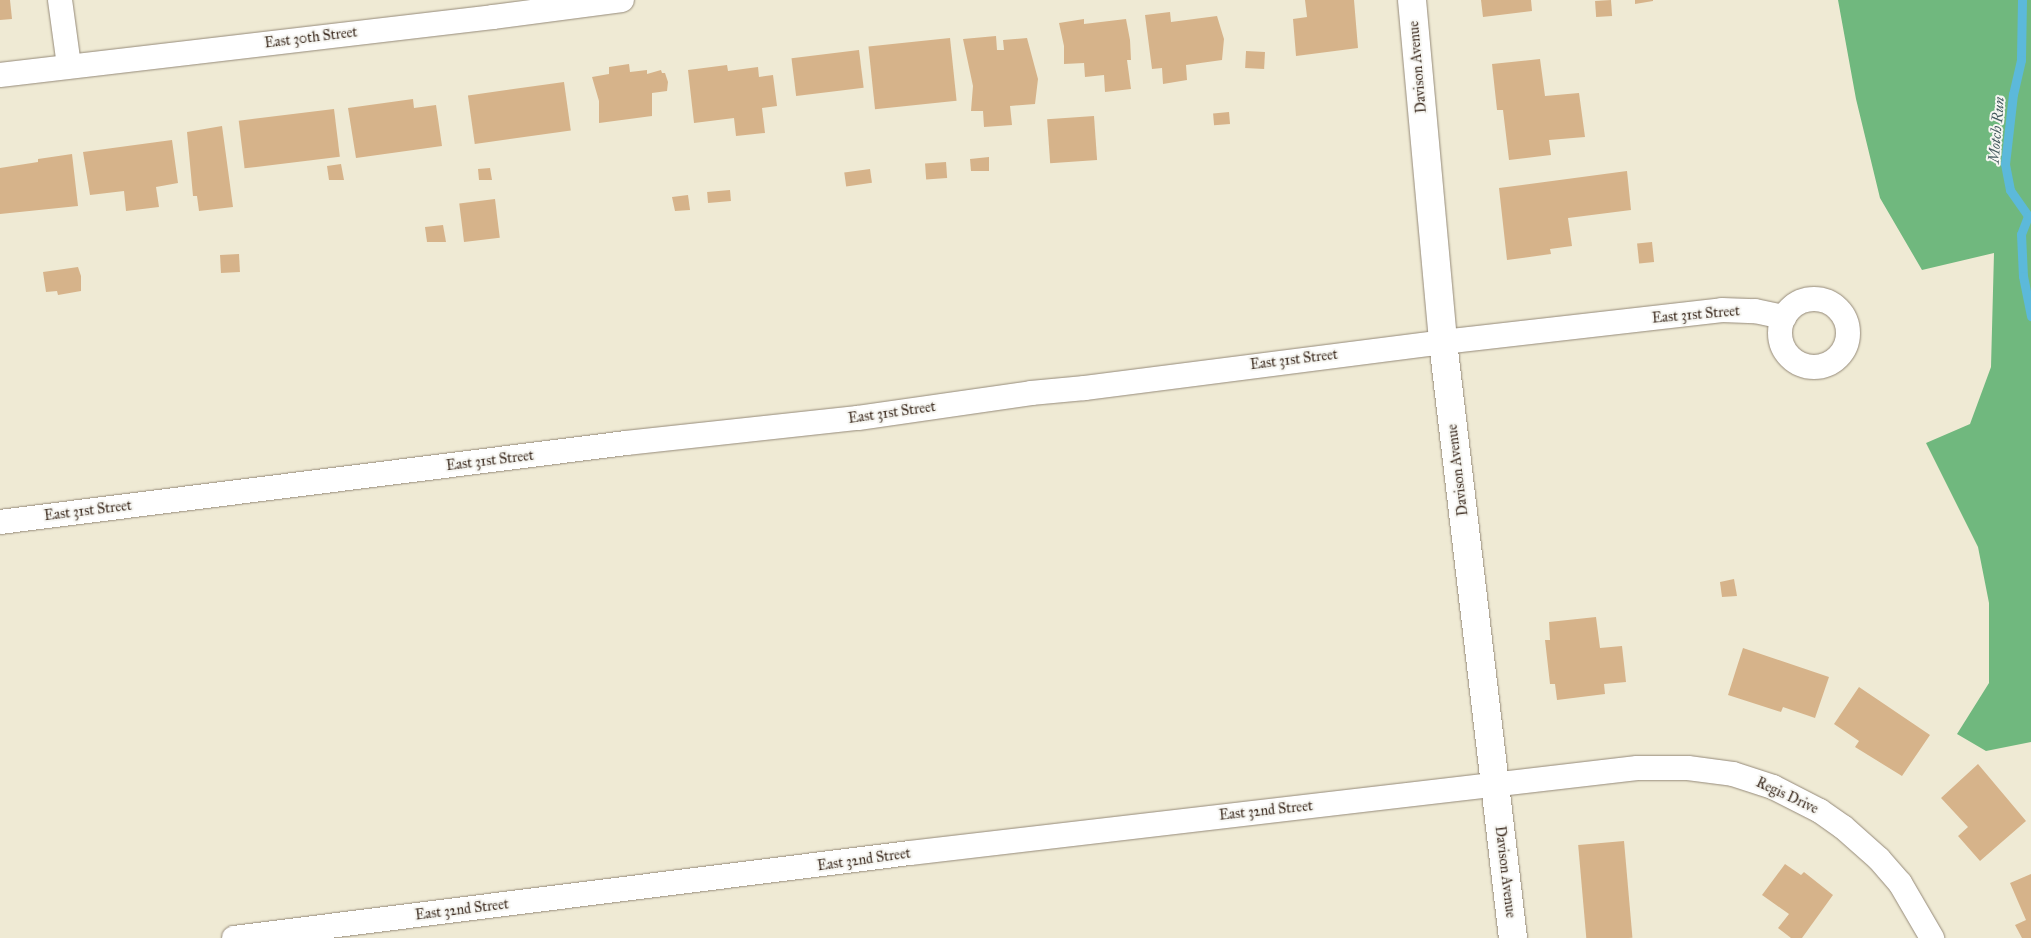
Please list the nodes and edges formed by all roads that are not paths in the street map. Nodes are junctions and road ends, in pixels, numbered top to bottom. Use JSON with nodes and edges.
{"nodes":[{"id":1,"x":60,"y":0,"type":"edge"},
{"id":2,"x":622,"y":0,"type":"edge"},
{"id":3,"x":1412,"y":0,"type":"edge"},
{"id":4,"x":492,"y":9,"type":"edge"},
{"id":5,"x":69,"y":66,"type":"junction"},
{"id":6,"x":0,"y":75,"type":"edge"},
{"id":7,"x":1784,"y":317,"type":"dead end"},
{"id":8,"x":1443,"y":342,"type":"junction"},
{"id":9,"x":0,"y":522,"type":"edge"},
{"id":10,"x":1494,"y":785,"type":"junction"},
{"id":11,"x":234,"y":938,"type":"edge"},
{"id":12,"x":1513,"y":938,"type":"edge"},
{"id":13,"x":1932,"y":938,"type":"edge"}],
"edges":[{"from":1,"to":5,"type":"street"},
{"from":2,"to":4,"type":"street","name":"East 30th Street"},
{"from":3,"to":8,"type":"street","name":"Davison Avenue"},
{"from":4,"to":5,"type":"street","name":"East 30th Street"},
{"from":5,"to":6,"type":"street","name":"East 30th Street"},
{"from":7,"to":8,"type":"street","name":"East 31st Street"},
{"from":8,"to":9,"type":"street","name":"East 31st Street"},
{"from":8,"to":10,"type":"street","name":"Davison Avenue"},
{"from":10,"to":11,"type":"street","name":"East 32nd Street"},
{"from":10,"to":12,"type":"street","name":"Davison Avenue"},
{"from":10,"to":13,"type":"street","name":"Regis Drive"}]}
